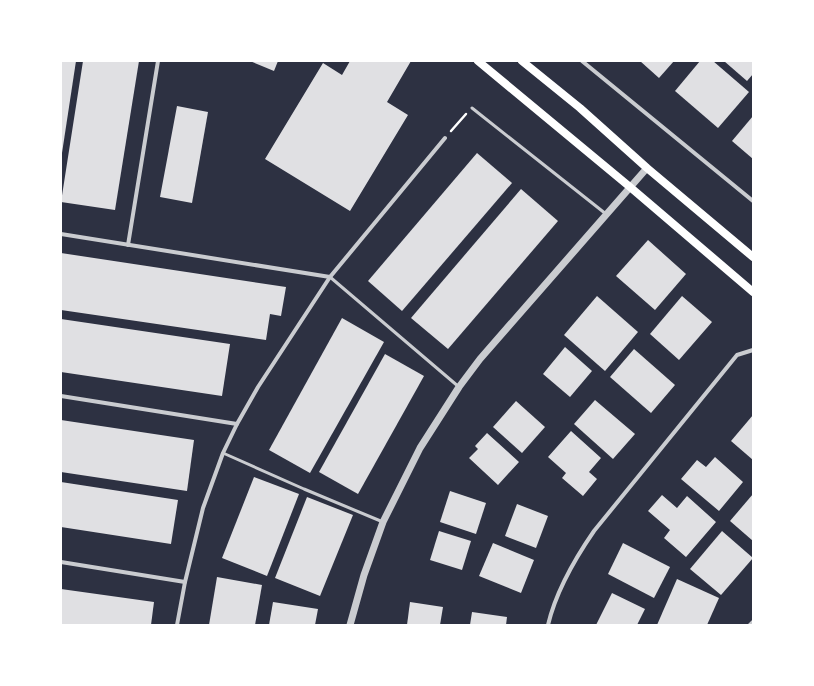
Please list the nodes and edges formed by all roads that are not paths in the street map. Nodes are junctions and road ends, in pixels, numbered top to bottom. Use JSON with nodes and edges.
{"nodes":[{"id":1,"x":158,"y":61,"type":"edge"},
{"id":2,"x":478,"y":61,"type":"edge"},
{"id":3,"x":522,"y":61,"type":"edge"},
{"id":4,"x":582,"y":61,"type":"edge"},
{"id":5,"x":472,"y":108,"type":"road end"},
{"id":6,"x":445,"y":138,"type":"road end"},
{"id":7,"x":647,"y":168,"type":"junction"},
{"id":8,"x":630,"y":187,"type":"junction"},
{"id":9,"x":753,"y":201,"type":"edge"},
{"id":10,"x":606,"y":214,"type":"junction"},
{"id":11,"x":61,"y":234,"type":"edge"},
{"id":12,"x":128,"y":245,"type":"junction"},
{"id":13,"x":753,"y":257,"type":"edge"},
{"id":14,"x":330,"y":277,"type":"junction"},
{"id":15,"x":753,"y":292,"type":"edge"},
{"id":16,"x":753,"y":350,"type":"edge"},
{"id":17,"x":459,"y":387,"type":"junction"},
{"id":18,"x":61,"y":396,"type":"edge"},
{"id":19,"x":237,"y":424,"type":"junction"},
{"id":20,"x":223,"y":453,"type":"junction"},
{"id":21,"x":383,"y":522,"type":"junction"},
{"id":22,"x":61,"y":562,"type":"edge"},
{"id":23,"x":185,"y":582,"type":"junction"},
{"id":24,"x":753,"y":622,"type":"edge"},
{"id":25,"x":177,"y":625,"type":"edge"},
{"id":26,"x":350,"y":625,"type":"edge"},
{"id":27,"x":548,"y":625,"type":"edge"},
{"id":28,"x":750,"y":625,"type":"edge"}],
"edges":[{"from":1,"to":12,"type":"street"},
{"from":2,"to":8,"type":"main road"},
{"from":3,"to":7,"type":"main road"},
{"from":4,"to":9,"type":"street"},
{"from":5,"to":10,"type":"lane"},
{"from":6,"to":14,"type":"street"},
{"from":7,"to":8,"type":"street"},
{"from":7,"to":13,"type":"main road"},
{"from":8,"to":10,"type":"street"},
{"from":8,"to":15,"type":"main road"},
{"from":10,"to":17,"type":"street"},
{"from":11,"to":12,"type":"street"},
{"from":12,"to":14,"type":"street"},
{"from":14,"to":17,"type":"lane"},
{"from":14,"to":19,"type":"street"},
{"from":16,"to":27,"type":"street"},
{"from":17,"to":21,"type":"street"},
{"from":18,"to":19,"type":"street"},
{"from":19,"to":20,"type":"street"},
{"from":20,"to":21,"type":"lane"},
{"from":20,"to":23,"type":"street"},
{"from":21,"to":26,"type":"street"},
{"from":22,"to":23,"type":"street"},
{"from":23,"to":25,"type":"street"},
{"from":24,"to":28,"type":"street"}]}
